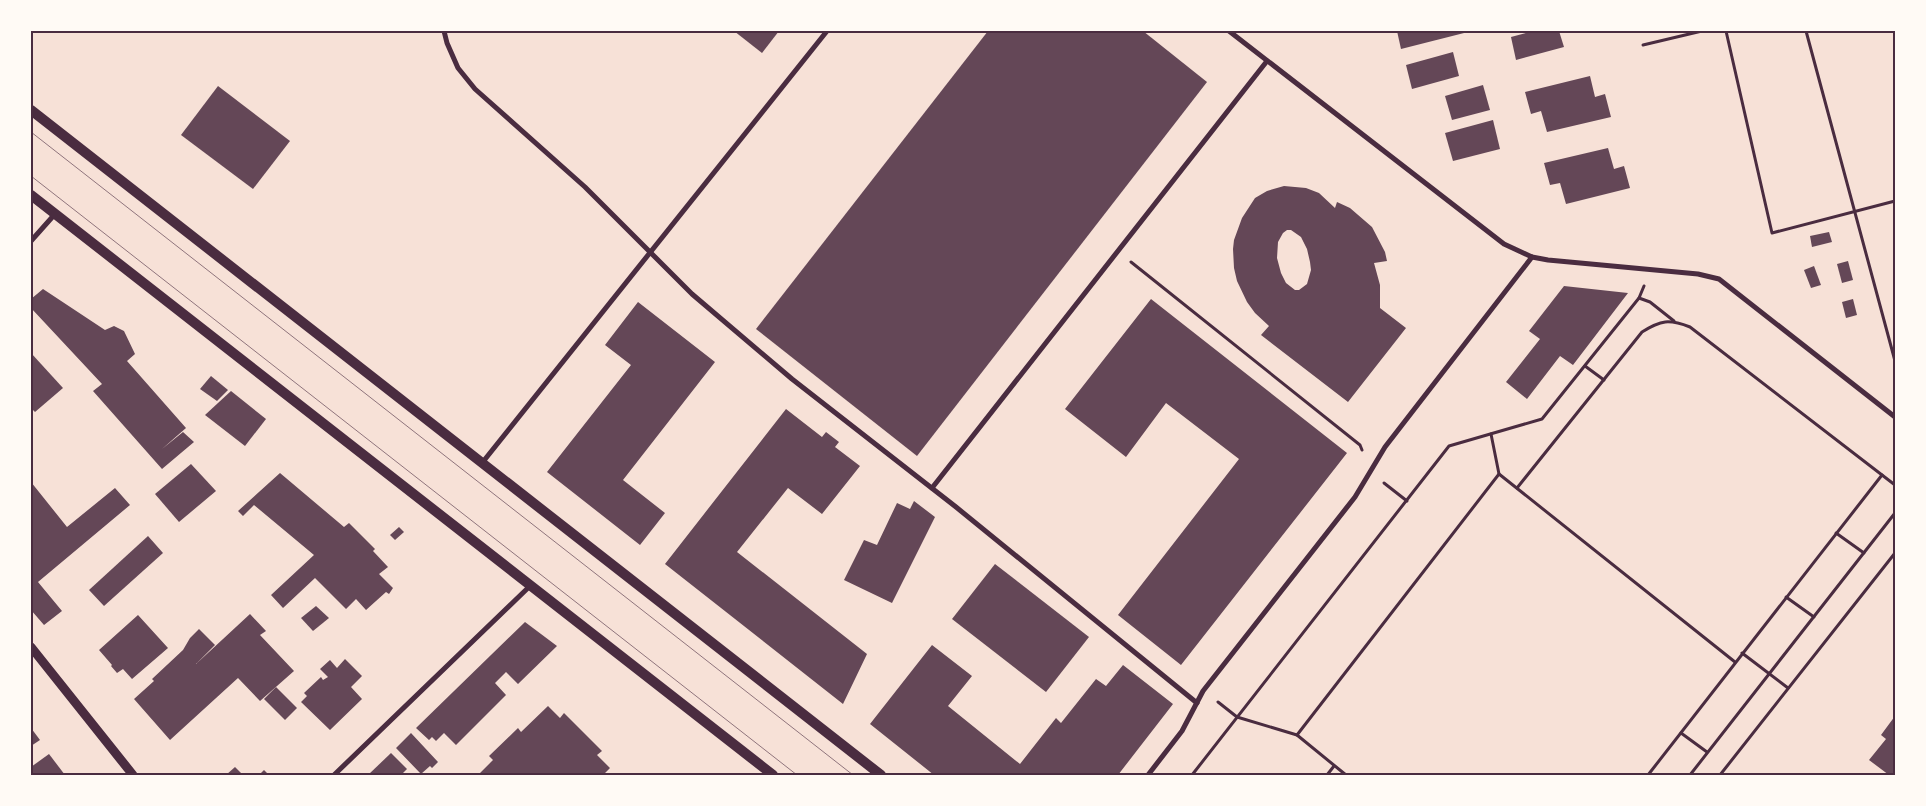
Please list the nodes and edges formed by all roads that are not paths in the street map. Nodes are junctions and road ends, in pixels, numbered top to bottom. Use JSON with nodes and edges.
{"nodes":[{"id":1,"x":444,"y":31,"type":"edge"},
{"id":2,"x":828,"y":31,"type":"edge"},
{"id":3,"x":1229,"y":31,"type":"edge"},
{"id":4,"x":1267,"y":61,"type":"junction"},
{"id":5,"x":31,"y":110,"type":"edge"},
{"id":6,"x":31,"y":195,"type":"edge"},
{"id":7,"x":55,"y":214,"type":"junction"},
{"id":8,"x":31,"y":241,"type":"edge"},
{"id":9,"x":650,"y":252,"type":"junction"},
{"id":10,"x":1532,"y":257,"type":"junction"},
{"id":11,"x":1895,"y":417,"type":"edge"},
{"id":12,"x":482,"y":464,"type":"junction"},
{"id":13,"x":932,"y":488,"type":"junction"},
{"id":14,"x":531,"y":585,"type":"junction"},
{"id":15,"x":31,"y":647,"type":"edge"},
{"id":16,"x":1197,"y":703,"type":"junction"},
{"id":17,"x":133,"y":775,"type":"edge"},
{"id":18,"x":334,"y":775,"type":"edge"},
{"id":19,"x":773,"y":775,"type":"edge"},
{"id":20,"x":881,"y":775,"type":"edge"},
{"id":21,"x":1148,"y":775,"type":"edge"}],
"edges":[{"from":1,"to":9,"type":"street"},
{"from":2,"to":9,"type":"street"},
{"from":3,"to":4,"type":"street"},
{"from":4,"to":10,"type":"street"},
{"from":4,"to":13,"type":"street"},
{"from":5,"to":12,"type":"main road"},
{"from":6,"to":7,"type":"main road"},
{"from":7,"to":8,"type":"street"},
{"from":7,"to":14,"type":"main road"},
{"from":9,"to":12,"type":"street"},
{"from":9,"to":13,"type":"street"},
{"from":10,"to":11,"type":"street"},
{"from":10,"to":16,"type":"street"},
{"from":12,"to":20,"type":"main road"},
{"from":13,"to":16,"type":"street"},
{"from":14,"to":18,"type":"street"},
{"from":14,"to":19,"type":"main road"},
{"from":15,"to":17,"type":"street"},
{"from":16,"to":21,"type":"street"}]}
